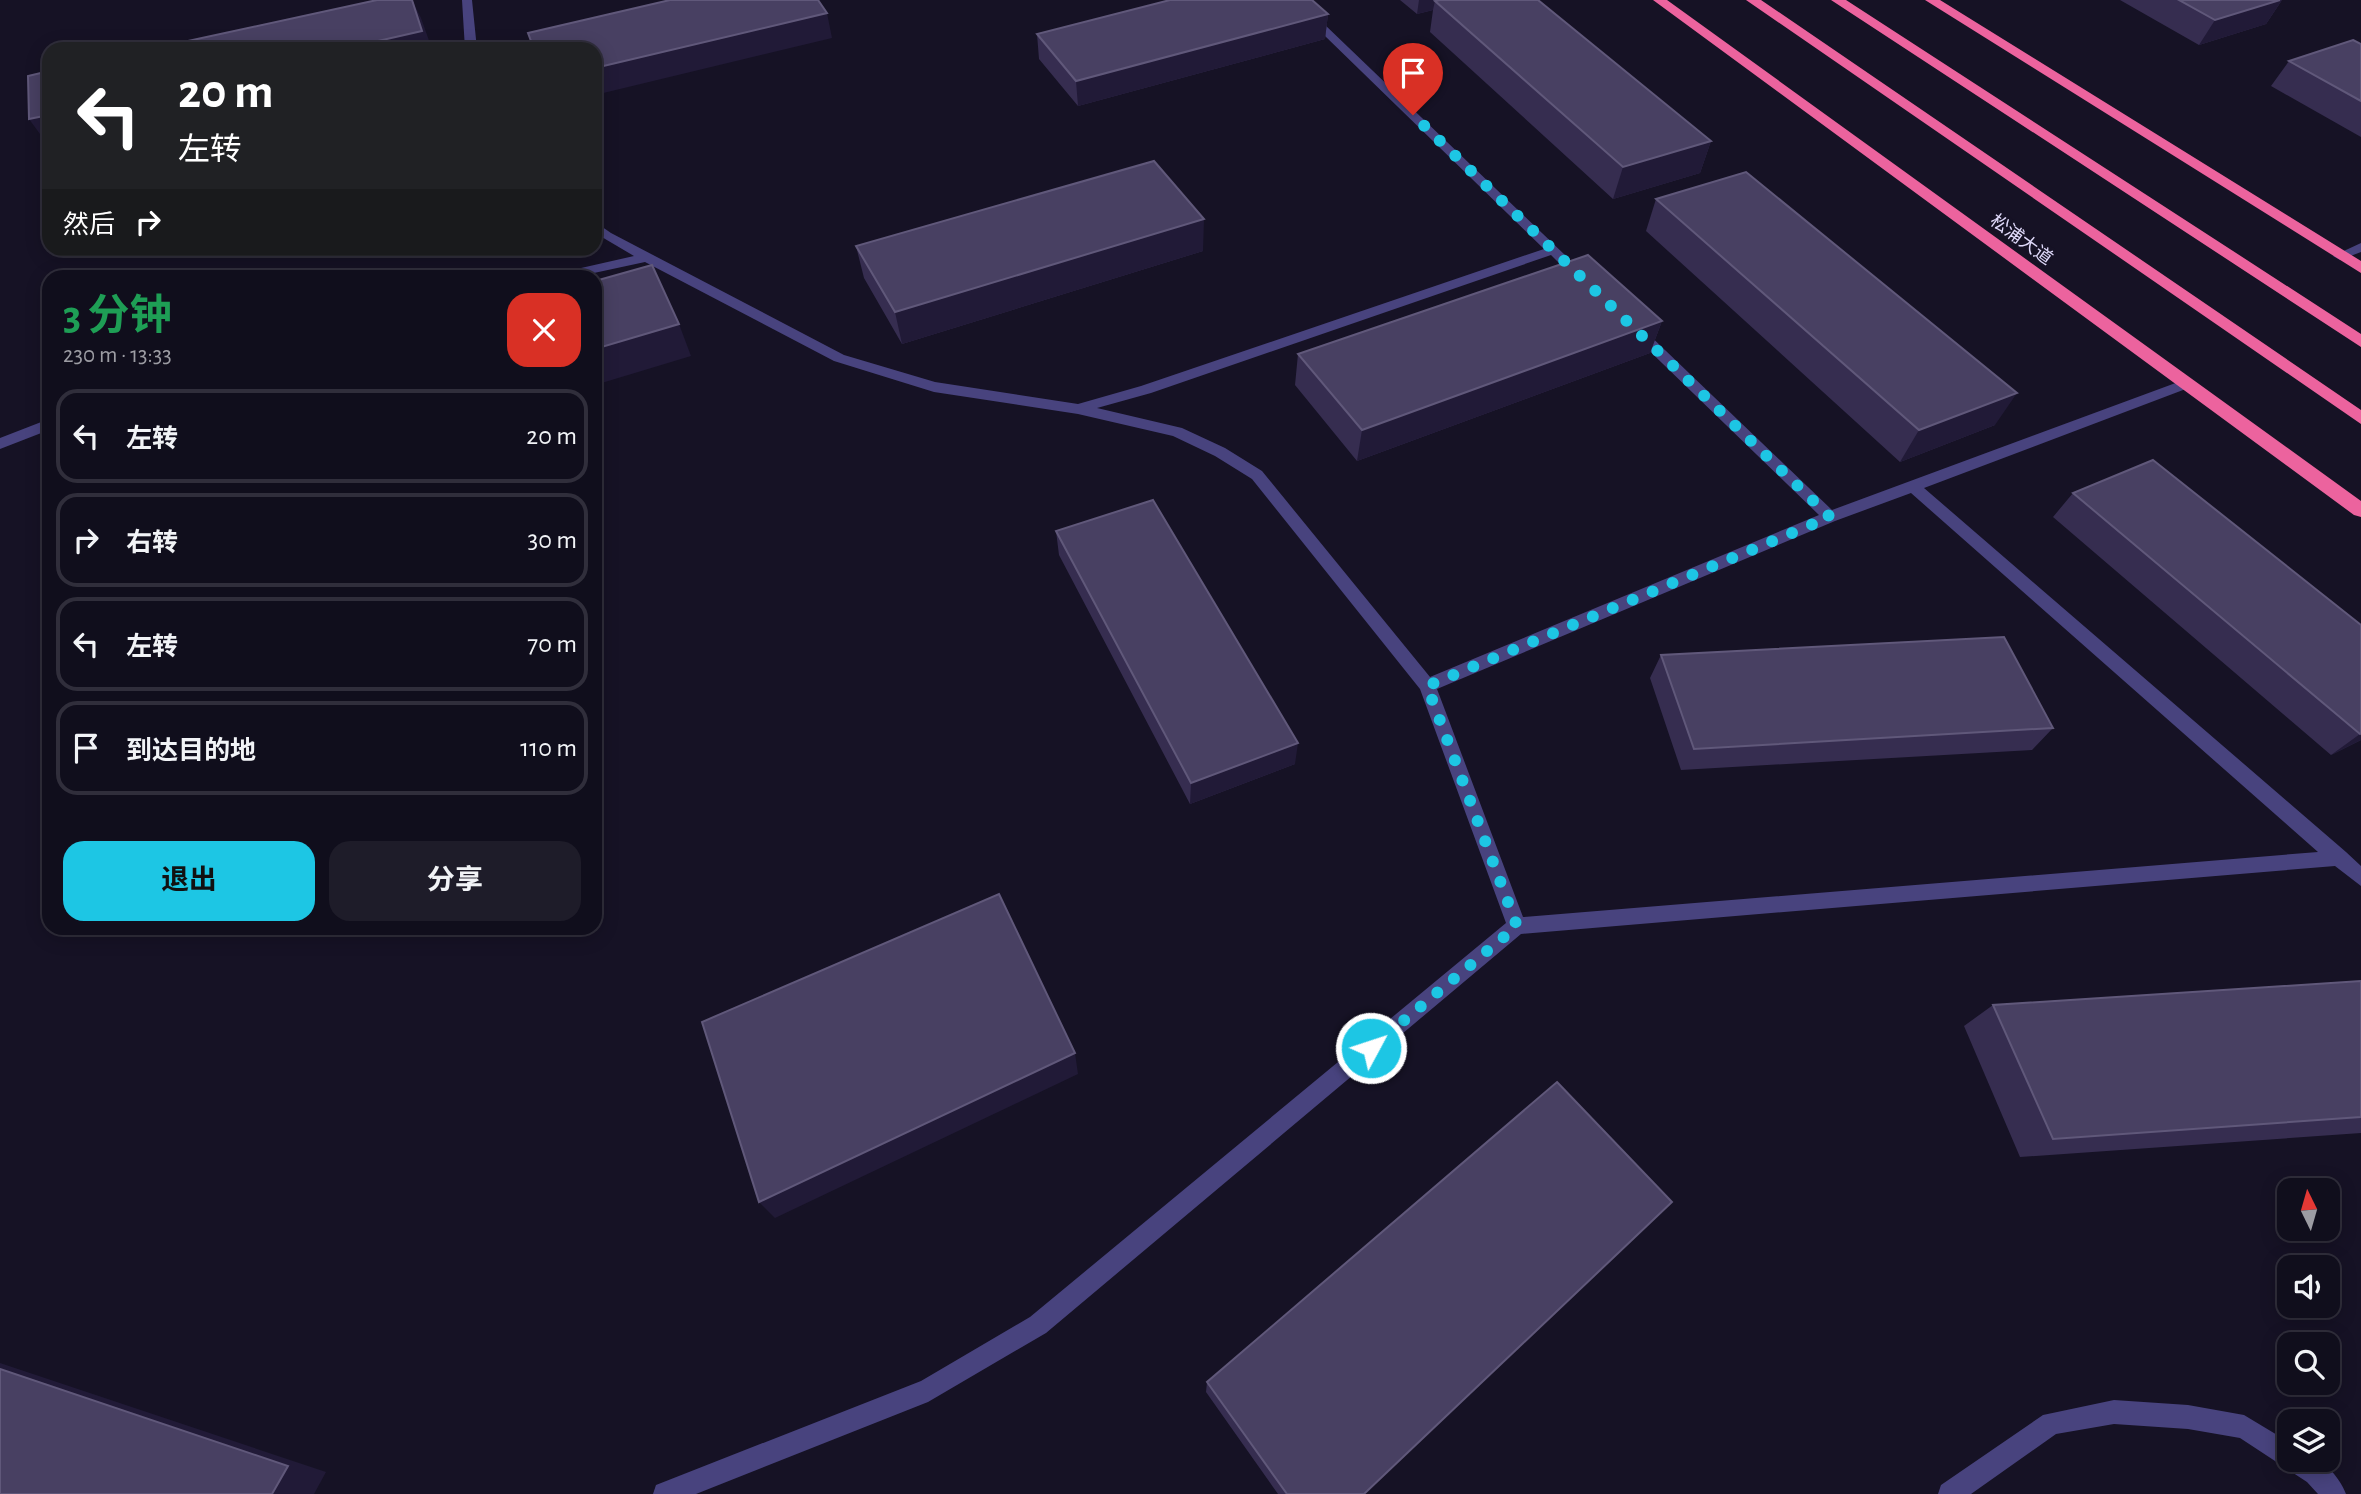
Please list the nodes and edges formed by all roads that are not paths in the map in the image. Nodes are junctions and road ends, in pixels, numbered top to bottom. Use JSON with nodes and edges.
{"nodes":[{"id":1,"x":467,"y":0,"type":"edge"},
{"id":2,"x":1293,"y":0,"type":"edge"},
{"id":3,"x":1659,"y":0,"type":"edge"},
{"id":4,"x":1752,"y":0,"type":"edge"},
{"id":5,"x":1837,"y":0,"type":"edge"},
{"id":6,"x":1931,"y":0,"type":"edge"},
{"id":7,"x":470,"y":42,"type":"edge"},
{"id":8,"x":602,"y":232,"type":"edge"},
{"id":9,"x":2361,"y":247,"type":"edge"},
{"id":10,"x":1553,"y":250,"type":"junction"},
{"id":11,"x":2340,"y":256,"type":"junction"},
{"id":12,"x":647,"y":257,"type":"junction"},
{"id":13,"x":2361,"y":268,"type":"edge"},
{"id":14,"x":590,"y":270,"type":"edge"},
{"id":15,"x":1592,"y":288,"type":"edge"},
{"id":16,"x":1622,"y":317,"type":"edge"},
{"id":17,"x":2361,"y":342,"type":"edge"},
{"id":18,"x":2186,"y":384,"type":"junction"},
{"id":19,"x":1078,"y":409,"type":"junction"},
{"id":20,"x":2361,"y":418,"type":"edge"},
{"id":21,"x":42,"y":427,"type":"edge"},
{"id":22,"x":0,"y":444,"type":"edge"},
{"id":23,"x":1914,"y":487,"type":"junction"},
{"id":24,"x":2361,"y":510,"type":"edge"},
{"id":25,"x":1830,"y":517,"type":"junction"},
{"id":26,"x":1427,"y":686,"type":"junction"},
{"id":27,"x":2339,"y":858,"type":"junction"},
{"id":28,"x":2361,"y":878,"type":"edge"},
{"id":29,"x":1517,"y":926,"type":"junction"},
{"id":30,"x":2277,"y":1448,"type":"edge"},
{"id":31,"x":2314,"y":1472,"type":"edge"},
{"id":32,"x":665,"y":1494,"type":"edge"},
{"id":33,"x":1950,"y":1494,"type":"edge"},
{"id":34,"x":2334,"y":1494,"type":"edge"}],
"edges":[{"from":1,"to":7,"type":"street"},
{"from":2,"to":10,"type":"street"},
{"from":3,"to":18,"type":"highway","name":"松浦大道"},
{"from":4,"to":20,"type":"highway"},
{"from":5,"to":17,"type":"highway"},
{"from":6,"to":11,"type":"highway"},
{"from":8,"to":12,"type":"street"},
{"from":9,"to":11,"type":"street"},
{"from":10,"to":15,"type":"street"},
{"from":10,"to":19,"type":"street"},
{"from":11,"to":13,"type":"highway"},
{"from":12,"to":14,"type":"street"},
{"from":12,"to":19,"type":"street"},
{"from":16,"to":25,"type":"street"},
{"from":18,"to":23,"type":"street"},
{"from":18,"to":24,"type":"highway","name":"松浦大道"},
{"from":19,"to":26,"type":"street"},
{"from":21,"to":22,"type":"street"},
{"from":23,"to":25,"type":"street"},
{"from":23,"to":27,"type":"street"},
{"from":25,"to":26,"type":"street"},
{"from":26,"to":29,"type":"street"},
{"from":27,"to":28,"type":"street"},
{"from":27,"to":29,"type":"street"},
{"from":29,"to":32,"type":"street"},
{"from":30,"to":33,"type":"street"},
{"from":31,"to":34,"type":"street"}]}
